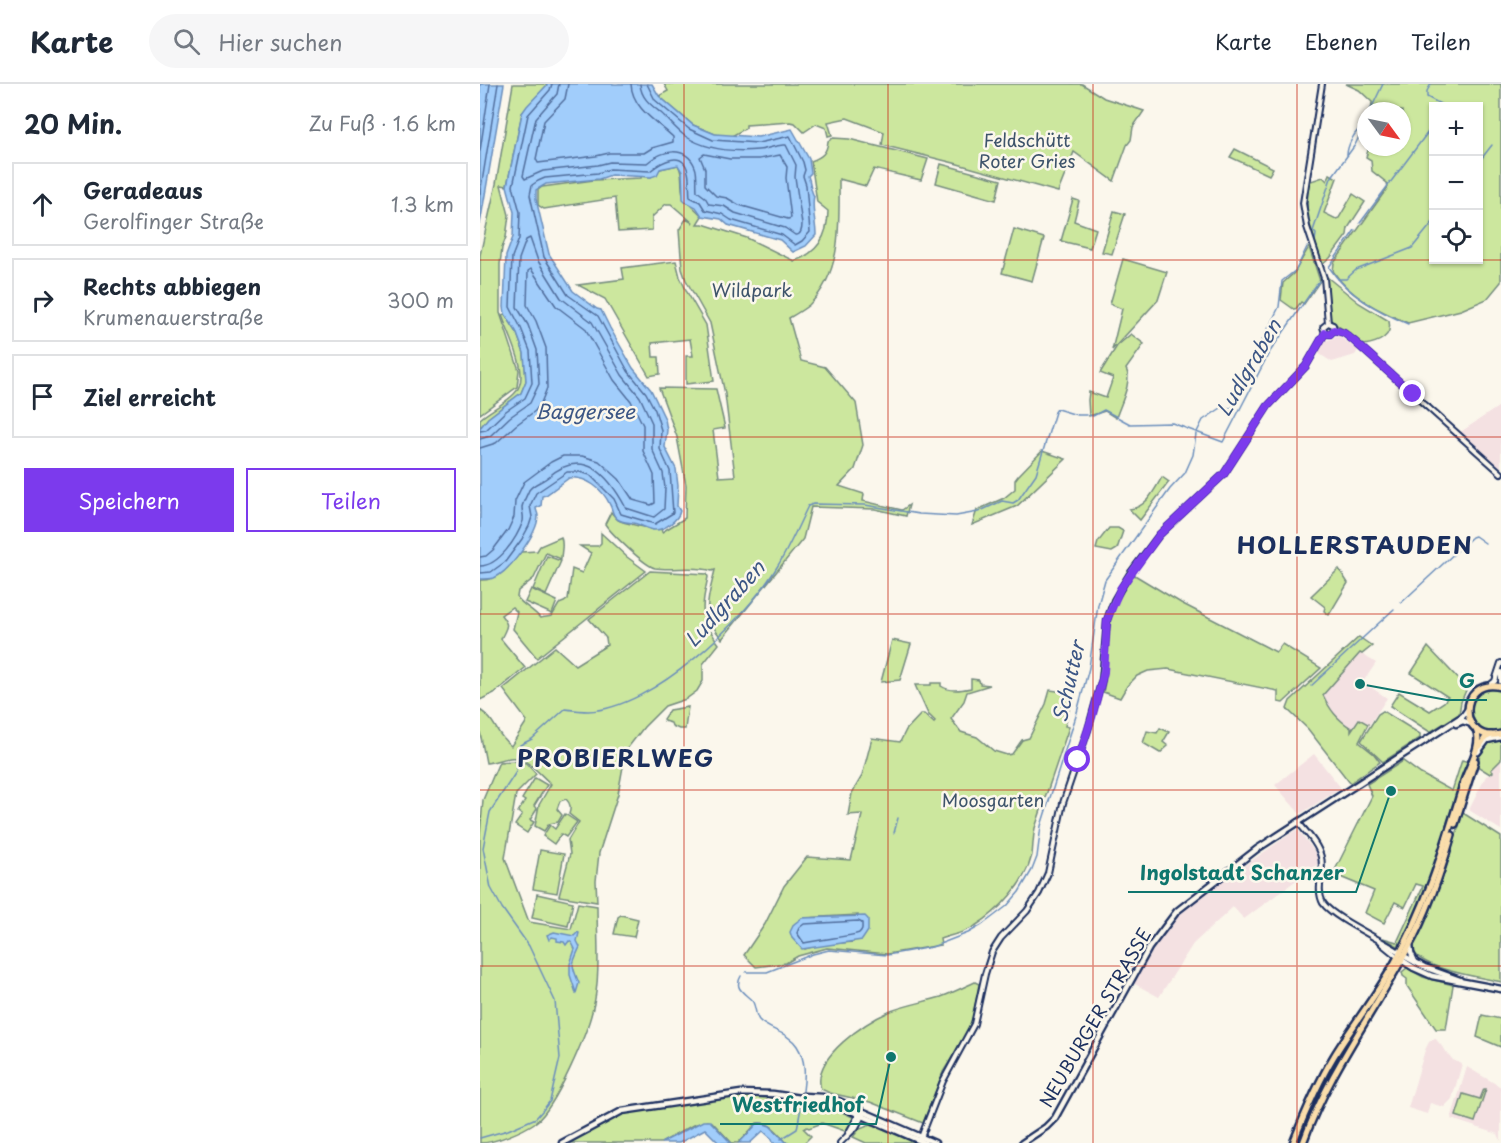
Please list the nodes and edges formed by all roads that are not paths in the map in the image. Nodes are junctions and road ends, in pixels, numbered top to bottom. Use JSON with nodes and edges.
{"nodes":[{"id":1,"x":1322,"y":84,"type":"edge"},
{"id":2,"x":1328,"y":323,"type":"junction"},
{"id":3,"x":1334,"y":330,"type":"junction"},
{"id":4,"x":1325,"y":333,"type":"junction"},
{"id":5,"x":1501,"y":473,"type":"edge"},
{"id":6,"x":1501,"y":663,"type":"edge"},
{"id":7,"x":1501,"y":672,"type":"edge"},
{"id":8,"x":1501,"y":682,"type":"edge"},
{"id":9,"x":1490,"y":686,"type":"junction"},
{"id":10,"x":1501,"y":687,"type":"edge"},
{"id":11,"x":1468,"y":709,"type":"junction"},
{"id":12,"x":1472,"y":724,"type":"junction"},
{"id":13,"x":1476,"y":729,"type":"junction"},
{"id":14,"x":1491,"y":735,"type":"junction"},
{"id":15,"x":1501,"y":735,"type":"edge"},
{"id":16,"x":1427,"y":739,"type":"junction"},
{"id":17,"x":1478,"y":752,"type":"junction"},
{"id":18,"x":1298,"y":822,"type":"junction"},
{"id":19,"x":1410,"y":945,"type":"junction"},
{"id":20,"x":1401,"y":956,"type":"junction"},
{"id":21,"x":1415,"y":962,"type":"junction"},
{"id":22,"x":1460,"y":980,"type":"junction"},
{"id":23,"x":1501,"y":989,"type":"edge"},
{"id":24,"x":862,"y":1114,"type":"junction"},
{"id":25,"x":922,"y":1140,"type":"edge"},
{"id":26,"x":562,"y":1143,"type":"edge"},
{"id":27,"x":840,"y":1143,"type":"edge"},
{"id":28,"x":935,"y":1143,"type":"edge"},
{"id":29,"x":1022,"y":1143,"type":"edge"},
{"id":30,"x":1293,"y":1143,"type":"edge"},
{"id":31,"x":1303,"y":1143,"type":"edge"}],
"edges":[{"from":1,"to":2,"type":"street"},
{"from":2,"to":3,"type":"street"},
{"from":2,"to":4,"type":"street"},
{"from":3,"to":4,"type":"street"},
{"from":3,"to":5,"type":"street"},
{"from":4,"to":25,"type":"street"},
{"from":6,"to":9,"type":"street"},
{"from":7,"to":8,"type":"street"},
{"from":9,"to":10,"type":"main road"},
{"from":9,"to":11,"type":"main road"},
{"from":11,"to":12,"type":"main road"},
{"from":11,"to":16,"type":"main road","name":"NEUBURGER STRASSE"},
{"from":12,"to":13,"type":"main road"},
{"from":12,"to":16,"type":"main road","name":"NEUBURGER STRASSE"},
{"from":13,"to":14,"type":"main road"},
{"from":13,"to":20,"type":"main road"},
{"from":14,"to":15,"type":"main road"},
{"from":14,"to":17,"type":"main road"},
{"from":15,"to":17,"type":"main road"},
{"from":16,"to":18,"type":"main road","name":"NEUBURGER STRASSE"},
{"from":17,"to":19,"type":"main road"},
{"from":18,"to":20,"type":"street"},
{"from":18,"to":29,"type":"main road","name":"NEUBURGER STRASSE"},
{"from":19,"to":20,"type":"main road"},
{"from":19,"to":21,"type":"main road"},
{"from":20,"to":21,"type":"main road"},
{"from":20,"to":22,"type":"main road"},
{"from":20,"to":30,"type":"main road"},
{"from":20,"to":31,"type":"main road"},
{"from":21,"to":22,"type":"main road"},
{"from":22,"to":23,"type":"main road"},
{"from":24,"to":25,"type":"main road"},
{"from":24,"to":26,"type":"main road"},
{"from":24,"to":27,"type":"street"},
{"from":25,"to":28,"type":"main road"}]}
